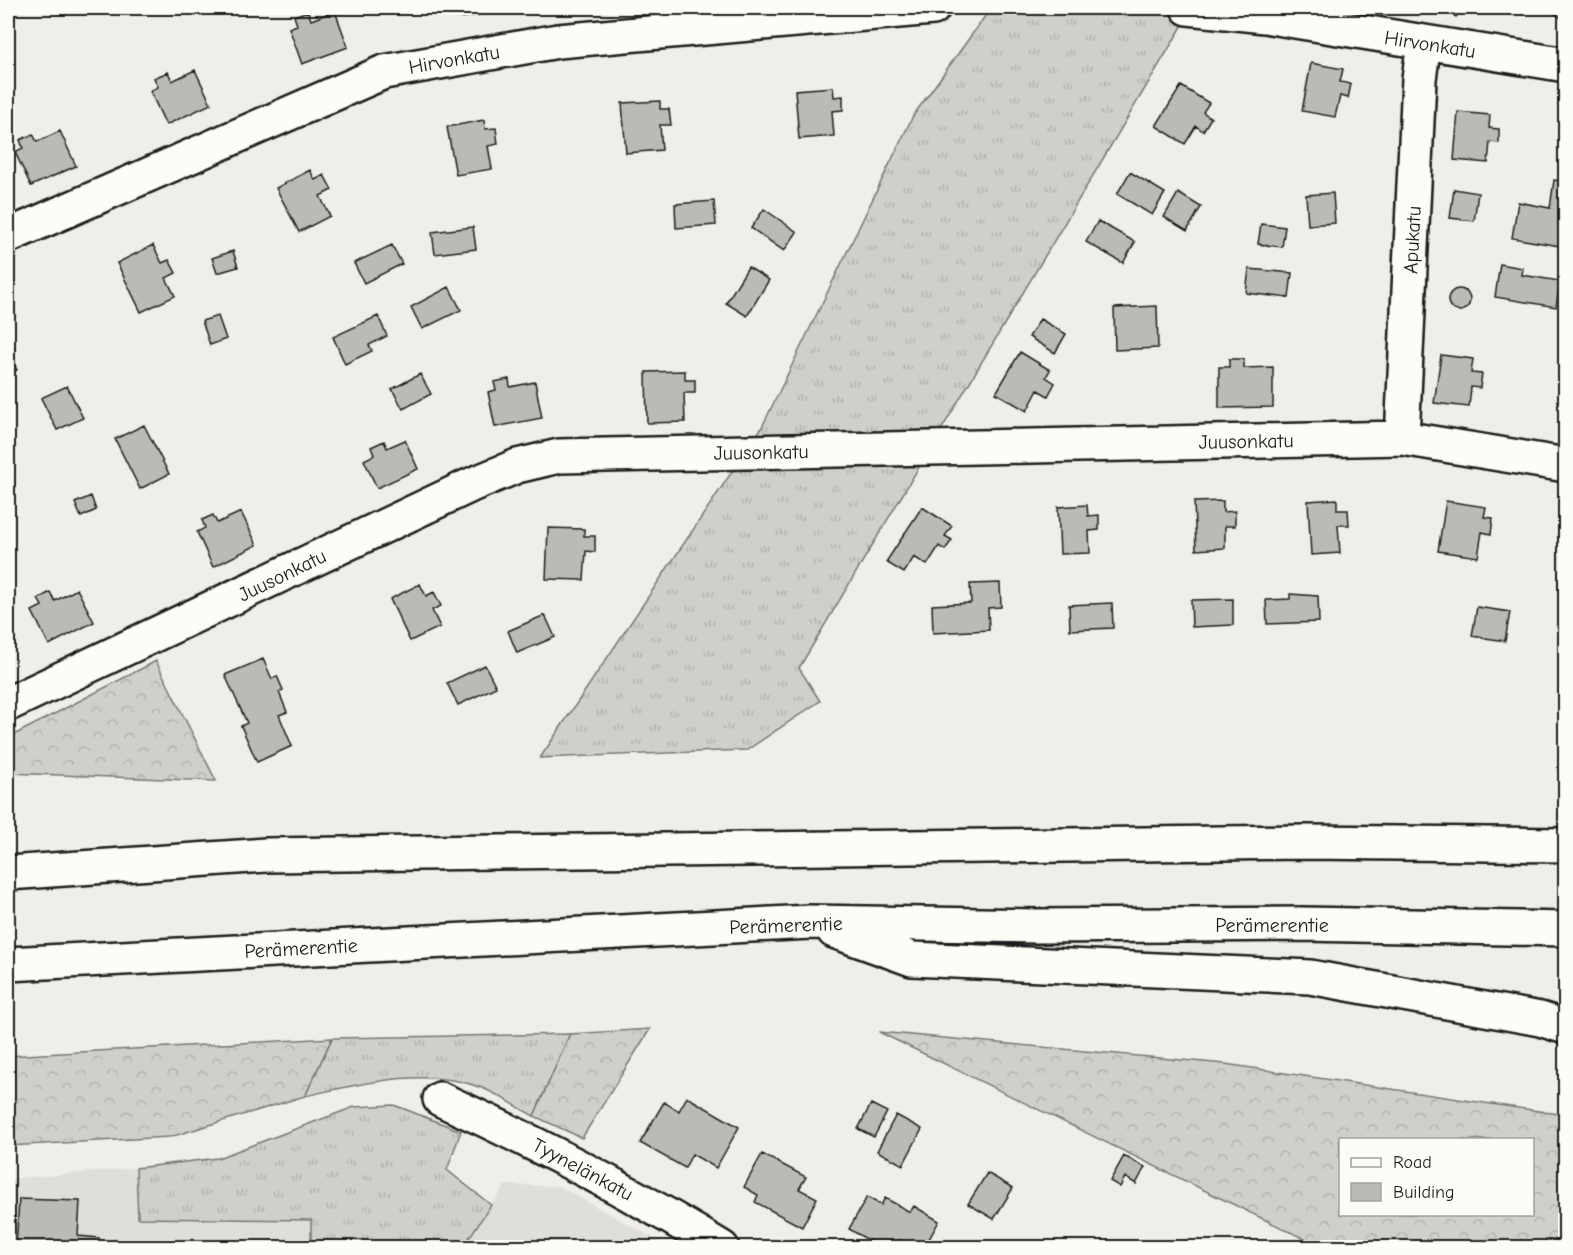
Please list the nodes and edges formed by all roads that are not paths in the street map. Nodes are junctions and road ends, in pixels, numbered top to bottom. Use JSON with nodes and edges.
{"nodes":[{"id":1,"x":933,"y":8,"type":"edge"},
{"id":2,"x":1188,"y":8,"type":"edge"},
{"id":3,"x":1424,"y":43,"type":"junction"},
{"id":4,"x":1566,"y":65,"type":"edge"},
{"id":5,"x":8,"y":236,"type":"edge"},
{"id":6,"x":1402,"y":438,"type":"junction"},
{"id":7,"x":1566,"y":465,"type":"edge"},
{"id":8,"x":8,"y":704,"type":"edge"},
{"id":9,"x":1566,"y":845,"type":"edge"},
{"id":10,"x":8,"y":873,"type":"edge"},
{"id":11,"x":810,"y":922,"type":"junction"},
{"id":12,"x":1566,"y":929,"type":"edge"},
{"id":13,"x":8,"y":964,"type":"edge"},
{"id":14,"x":1566,"y":1027,"type":"edge"},
{"id":15,"x":440,"y":1099,"type":"dead end"},
{"id":16,"x":722,"y":1248,"type":"edge"}],
"edges":[{"from":1,"to":5,"type":"main road","name":"Hirvonkatu"},
{"from":2,"to":3,"type":"main road","name":"Hirvonkatu"},
{"from":3,"to":4,"type":"main road","name":"Hirvonkatu"},
{"from":3,"to":6,"type":"main road","name":"Apukatu"},
{"from":6,"to":7,"type":"main road","name":"Juusonkatu"},
{"from":6,"to":8,"type":"main road","name":"Juusonkatu"},
{"from":9,"to":10,"type":"main road"},
{"from":11,"to":12,"type":"main road","name":"Perämerentie"},
{"from":11,"to":13,"type":"main road","name":"Perämerentie"},
{"from":11,"to":14,"type":"main road"},
{"from":15,"to":16,"type":"main road","name":"Tyynelänkatu"}]}
